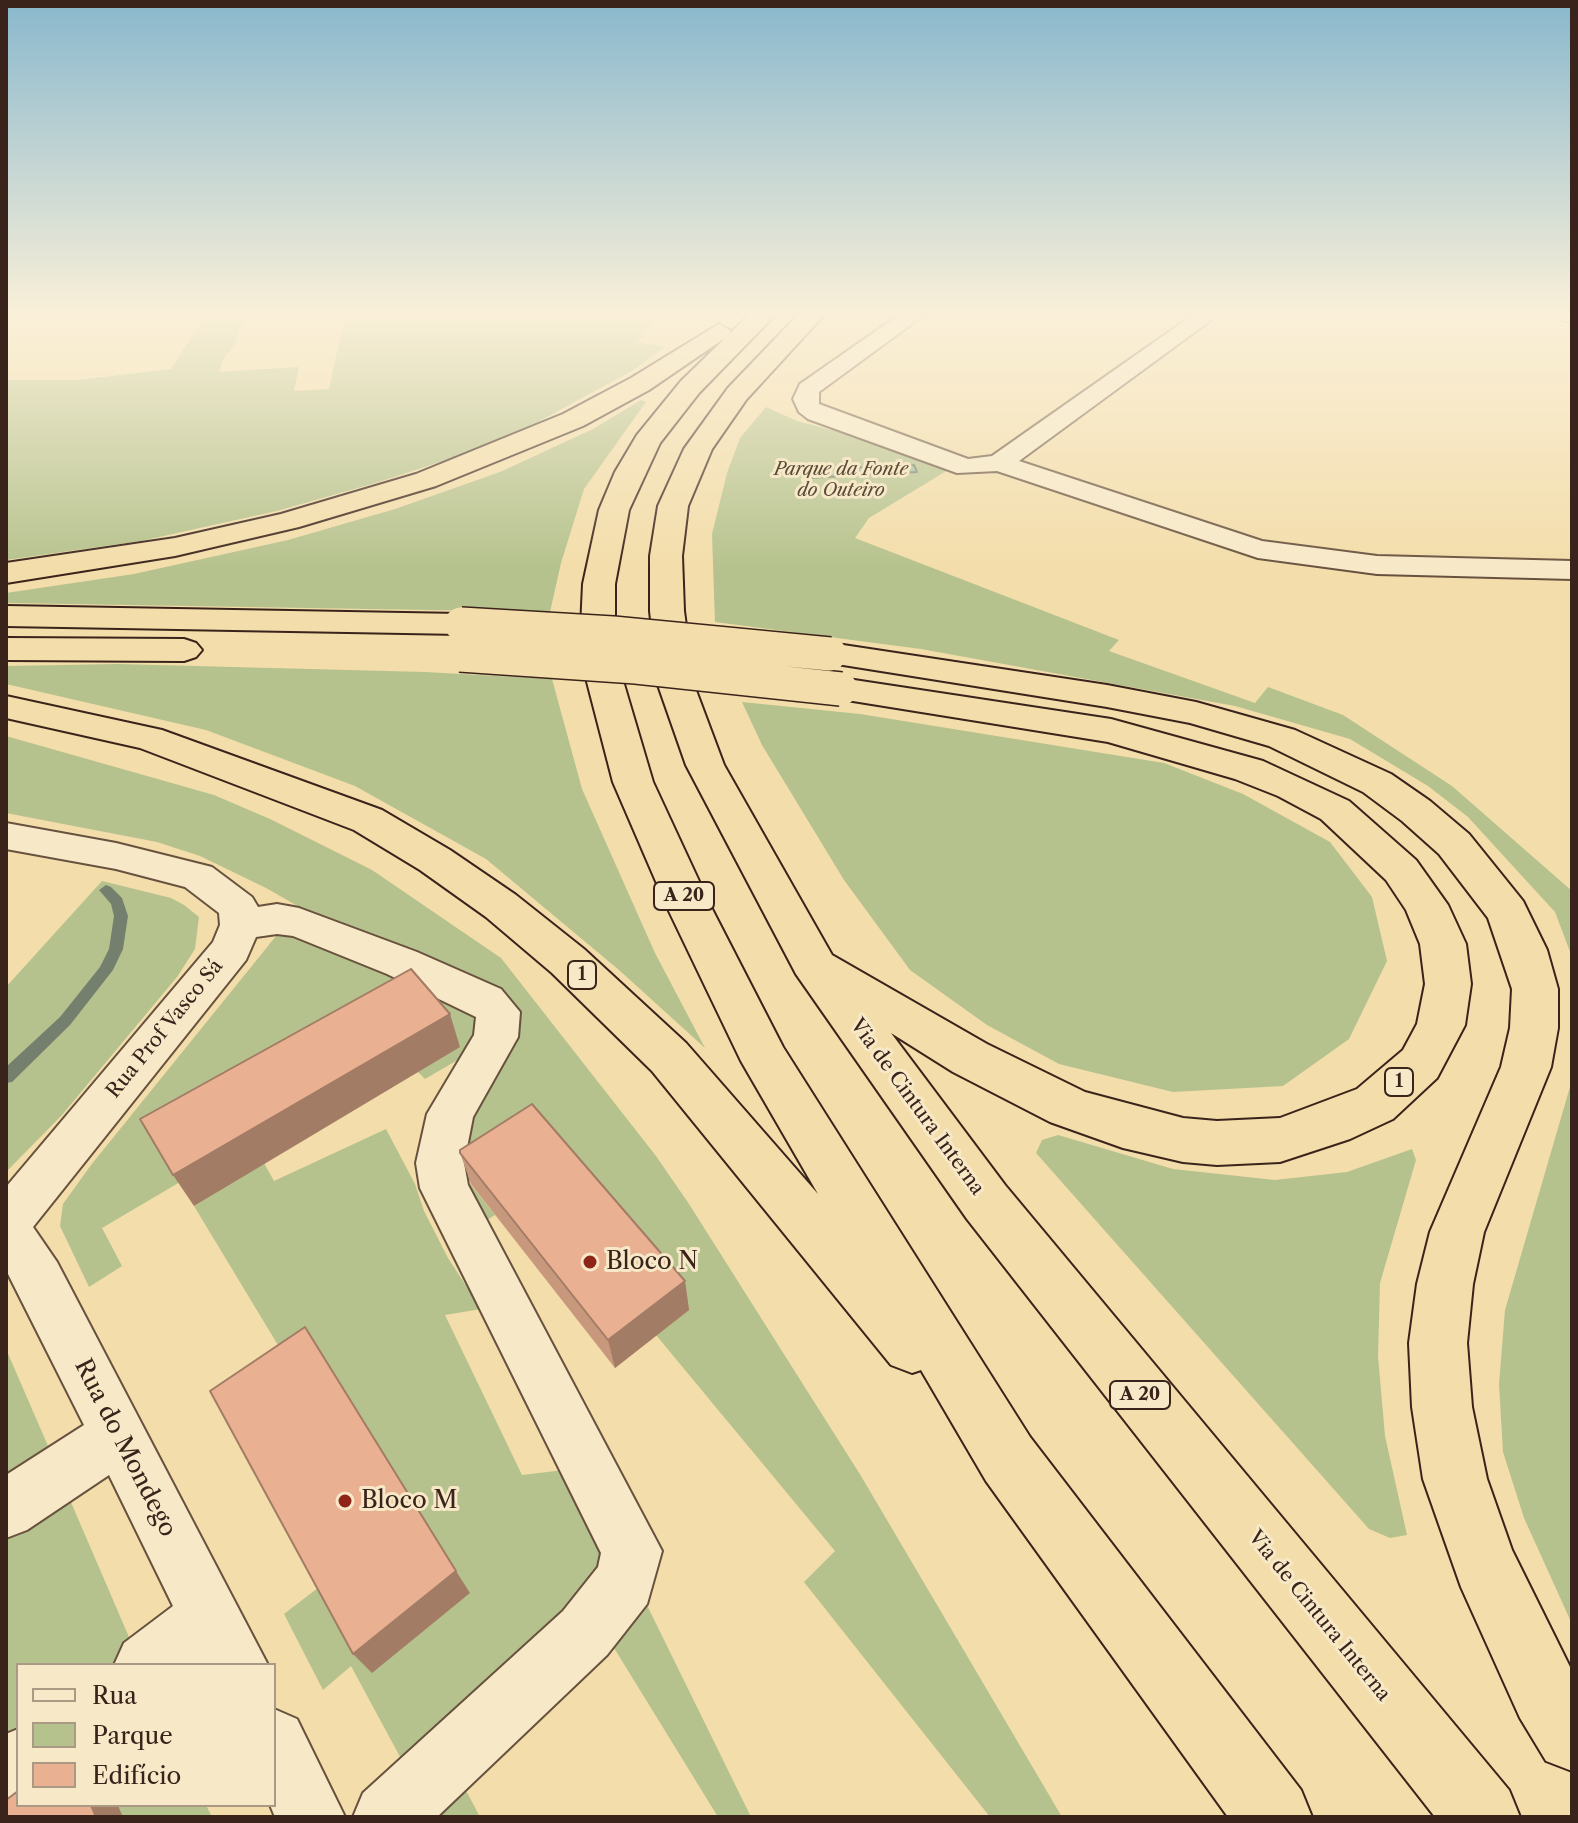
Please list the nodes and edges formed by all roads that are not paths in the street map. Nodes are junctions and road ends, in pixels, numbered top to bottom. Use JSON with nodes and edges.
{"nodes":[{"id":1,"x":611,"y":400,"type":"edge"},
{"id":2,"x":680,"y":400,"type":"edge"},
{"id":3,"x":733,"y":400,"type":"edge"},
{"id":4,"x":806,"y":400,"type":"edge"},
{"id":5,"x":842,"y":400,"type":"edge"},
{"id":6,"x":1088,"y":400,"type":"edge"},
{"id":7,"x":999,"y":463,"type":"junction"},
{"id":8,"x":1572,"y":570,"type":"edge"},
{"id":9,"x":6,"y":573,"type":"edge"},
{"id":10,"x":6,"y":616,"type":"edge"},
{"id":11,"x":460,"y":640,"type":"junction"},
{"id":12,"x":6,"y":649,"type":"edge"},
{"id":13,"x":836,"y":672,"type":"junction"},
{"id":14,"x":6,"y":707,"type":"edge"},
{"id":15,"x":6,"y":836,"type":"edge"},
{"id":16,"x":240,"y":925,"type":"junction"},
{"id":17,"x":812,"y":962,"type":"junction"},
{"id":18,"x":6,"y":1223,"type":"edge"},
{"id":19,"x":6,"y":1236,"type":"edge"},
{"id":20,"x":117,"y":1437,"type":"junction"},
{"id":21,"x":1008,"y":1459,"type":"junction"},
{"id":22,"x":6,"y":1509,"type":"edge"},
{"id":23,"x":223,"y":1640,"type":"edge"},
{"id":24,"x":152,"y":1663,"type":"edge"},
{"id":25,"x":1572,"y":1735,"type":"edge"},
{"id":26,"x":276,"y":1746,"type":"edge"},
{"id":27,"x":311,"y":1817,"type":"edge"},
{"id":28,"x":387,"y":1817,"type":"edge"},
{"id":29,"x":1274,"y":1817,"type":"edge"},
{"id":30,"x":1482,"y":1817,"type":"edge"}],
"edges":[{"from":1,"to":9,"type":"highway"},
{"from":2,"to":21,"type":"highway","number":"A 20"},
{"from":3,"to":17,"type":"highway","name":"Via de Cintura Interna","number":"A 20"},
{"from":4,"to":7,"type":"street"},
{"from":5,"to":7,"type":"street"},
{"from":6,"to":7,"type":"street"},
{"from":7,"to":8,"type":"street"},
{"from":10,"to":11,"type":"highway"},
{"from":11,"to":12,"type":"highway","number":"1"},
{"from":11,"to":13,"type":"highway","number":"1","bridge":true},
{"from":13,"to":17,"type":"highway","number":"1"},
{"from":13,"to":25,"type":"highway"},
{"from":14,"to":21,"type":"highway","number":"1"},
{"from":15,"to":16,"type":"street"},
{"from":16,"to":18,"type":"street","name":"Rua Prof Vasco Sá"},
{"from":16,"to":28,"type":"street"},
{"from":17,"to":30,"type":"highway","name":"Via de Cintura Interna","number":"A 20"},
{"from":19,"to":20,"type":"street","name":"Rua do Mondego"},
{"from":20,"to":22,"type":"street"},
{"from":20,"to":23,"type":"street","name":"Rua do Mondego"},
{"from":21,"to":29,"type":"highway","number":"A 20"},
{"from":23,"to":24,"type":"street"},
{"from":26,"to":27,"type":"street"}]}
